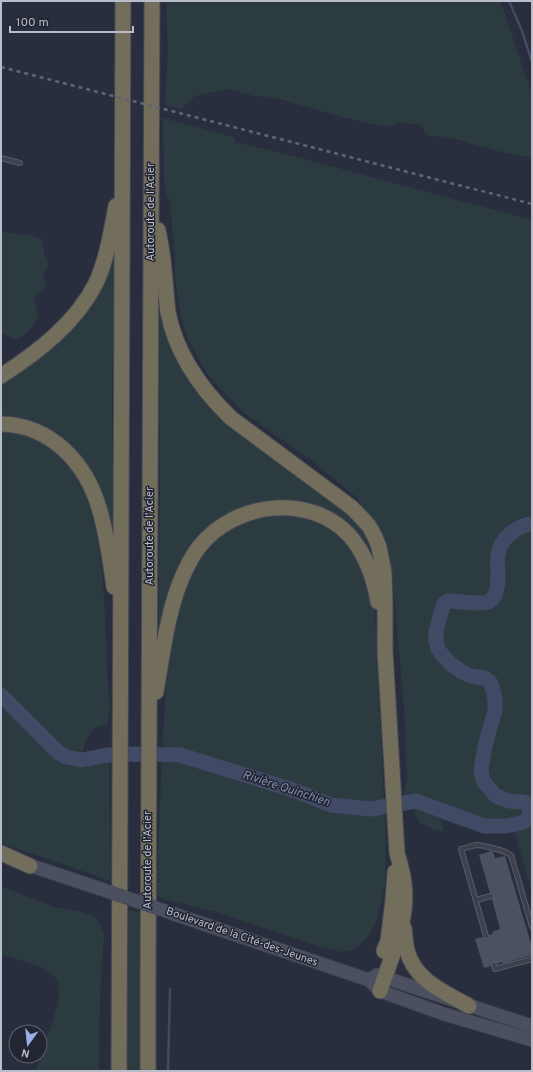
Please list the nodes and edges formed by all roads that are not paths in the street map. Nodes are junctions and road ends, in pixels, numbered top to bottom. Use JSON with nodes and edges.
{"nodes":[{"id":1,"x":123,"y":1,"type":"edge"},
{"id":2,"x":152,"y":1,"type":"edge"},
{"id":3,"x":1,"y":158,"type":"edge"},
{"id":4,"x":20,"y":163,"type":"dead end"},
{"id":5,"x":123,"y":178,"type":"junction"},
{"id":6,"x":151,"y":181,"type":"junction"},
{"id":7,"x":1,"y":376,"type":"edge"},
{"id":8,"x":1,"y":424,"type":"edge"},
{"id":9,"x":121,"y":629,"type":"junction"},
{"id":10,"x":386,"y":651,"type":"junction"},
{"id":11,"x":149,"y":743,"type":"junction"},
{"id":12,"x":397,"y":853,"type":"junction"},
{"id":13,"x":1,"y":854,"type":"edge"},
{"id":14,"x":30,"y":866,"type":"joint"},
{"id":15,"x":490,"y":896,"type":"dead end"},
{"id":16,"x":476,"y":900,"type":"junction"},
{"id":17,"x":404,"y":910,"type":"junction"},
{"id":18,"x":532,"y":927,"type":"edge"},
{"id":19,"x":486,"y":936,"type":"dead end"},
{"id":20,"x":532,"y":959,"type":"edge"},
{"id":21,"x":494,"y":964,"type":"dead end"},
{"id":22,"x":378,"y":981,"type":"junction"},
{"id":23,"x":469,"y":1006,"type":"junction"},
{"id":24,"x":532,"y":1026,"type":"edge"},
{"id":25,"x":532,"y":1040,"type":"edge"},
{"id":26,"x":119,"y":1071,"type":"edge"},
{"id":27,"x":148,"y":1071,"type":"edge"}],
"edges":[{"from":1,"to":5,"type":"highway"},
{"from":2,"to":6,"type":"highway","name":"Autoroute de l'Acier"},
{"from":3,"to":4,"type":"lane"},
{"from":5,"to":7,"type":"highway"},
{"from":5,"to":9,"type":"highway"},
{"from":6,"to":10,"type":"highway"},
{"from":6,"to":11,"type":"highway","name":"Autoroute de l'Acier"},
{"from":8,"to":9,"type":"highway"},
{"from":9,"to":26,"type":"highway"},
{"from":10,"to":11,"type":"highway"},
{"from":10,"to":12,"type":"highway"},
{"from":11,"to":27,"type":"highway","name":"Autoroute de l'Acier"},
{"from":12,"to":17,"type":"highway"},
{"from":12,"to":22,"type":"highway"},
{"from":13,"to":14,"type":"highway"},
{"from":14,"to":22,"type":"main road","name":"Boulevard de la Cité-des-Jeunes","bridge":true},
{"from":15,"to":16,"type":"lane"},
{"from":16,"to":18,"type":"lane"},
{"from":16,"to":19,"type":"lane"},
{"from":17,"to":22,"type":"highway"},
{"from":17,"to":23,"type":"highway"},
{"from":20,"to":21,"type":"lane"},
{"from":22,"to":23,"type":"main road","name":"Boulevard de la Cité-des-Jeunes"},
{"from":22,"to":25,"type":"main road","name":"Boulevard de la Cité-des-Jeunes"},
{"from":23,"to":24,"type":"main road","name":"Boulevard de la Cité-des-Jeunes"}]}
